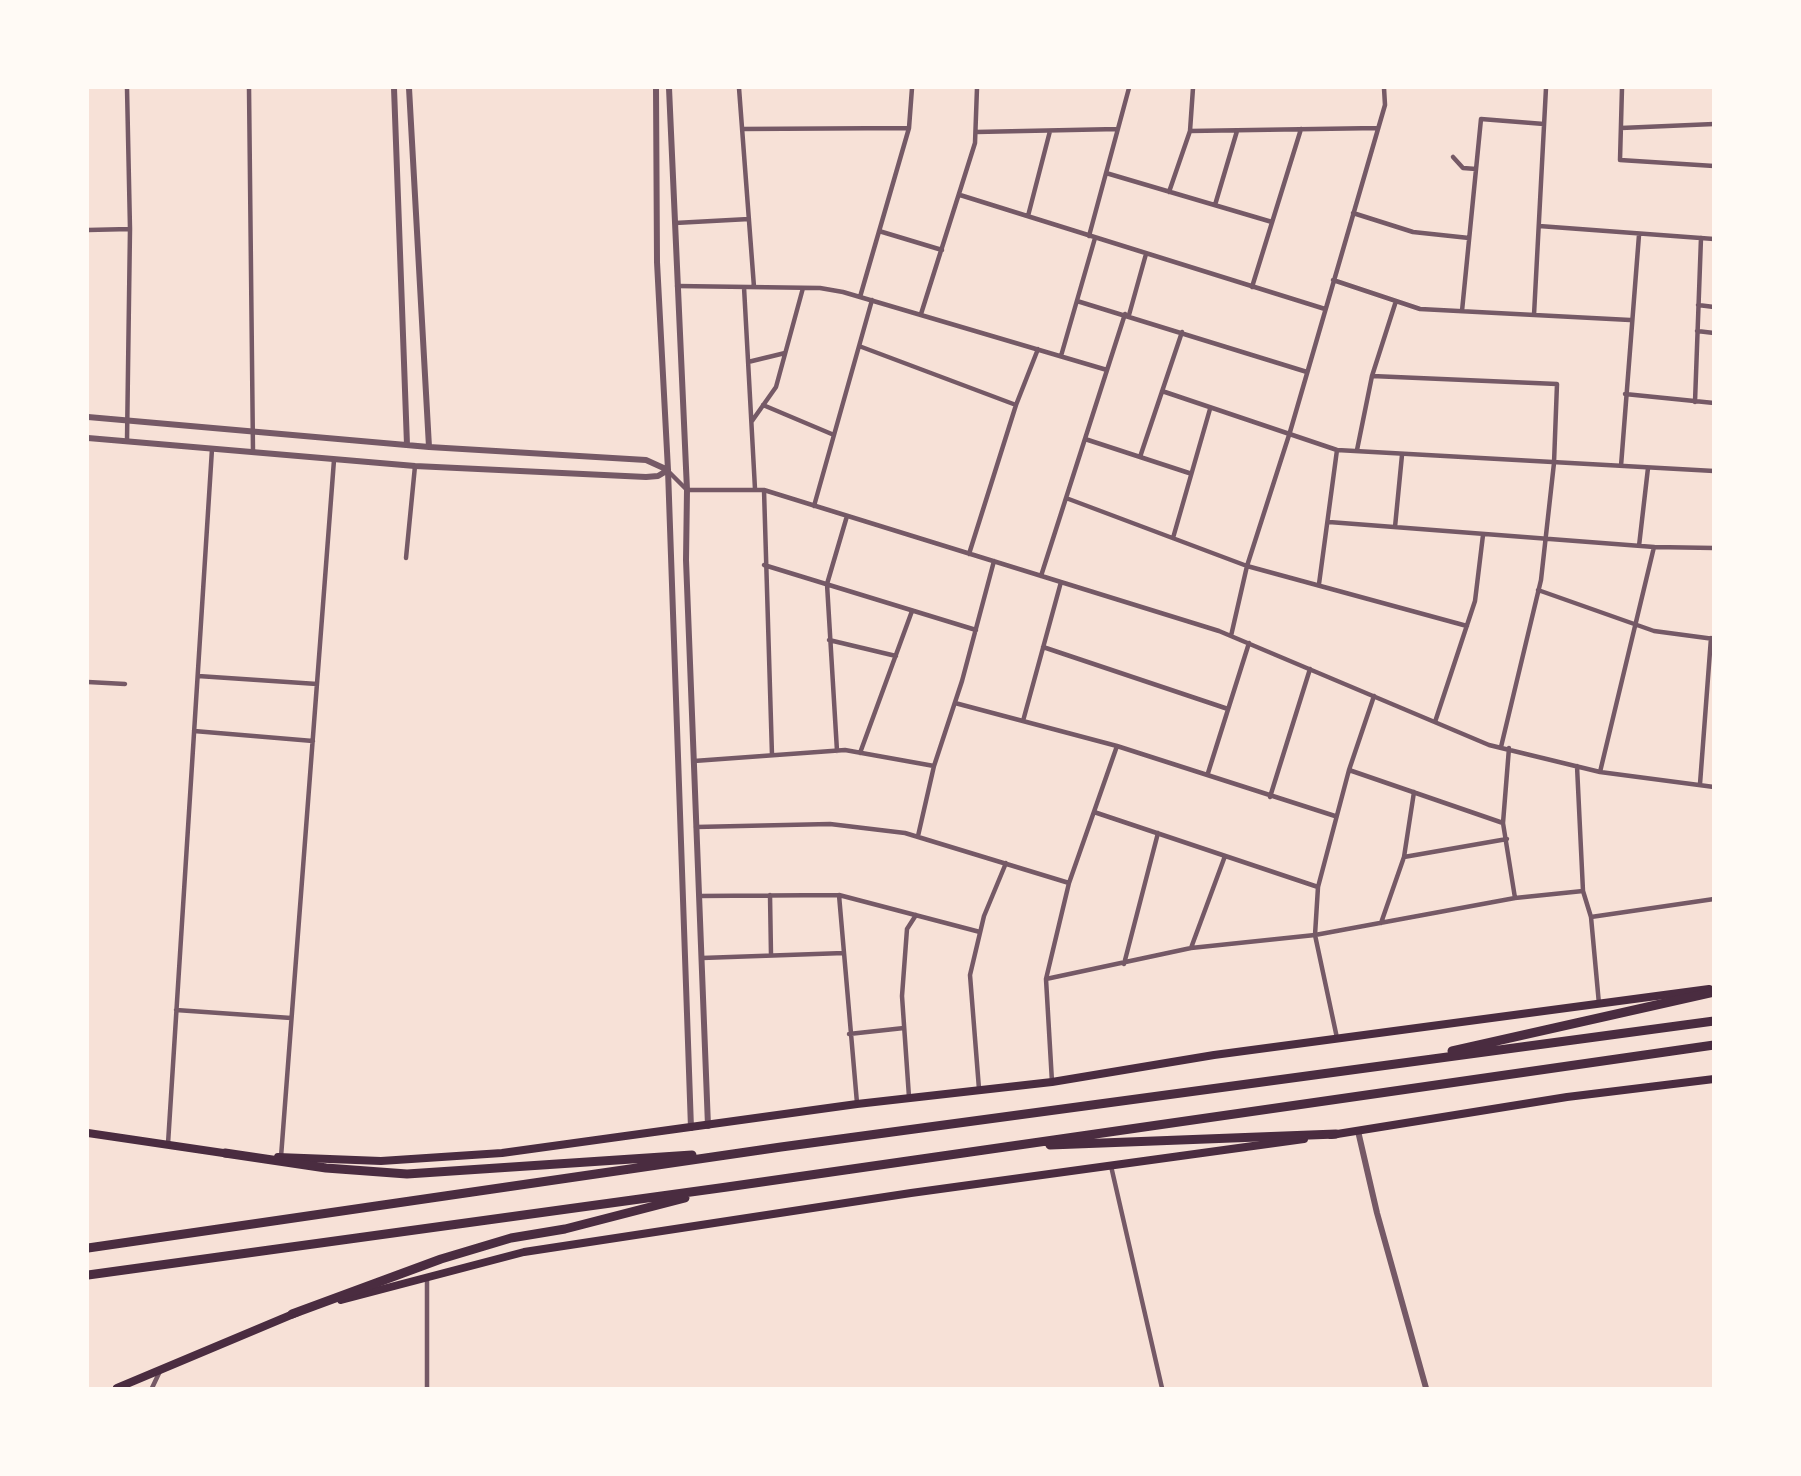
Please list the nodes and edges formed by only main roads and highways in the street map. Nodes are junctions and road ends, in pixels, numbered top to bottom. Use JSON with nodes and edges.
{"nodes":[{"id":1,"x":1713,"y":990,"type":"edge"},
{"id":2,"x":1713,"y":1021,"type":"edge"},
{"id":3,"x":1713,"y":1045,"type":"edge"},
{"id":4,"x":1392,"y":1064,"type":"junction"},
{"id":5,"x":1713,"y":1079,"type":"edge"},
{"id":6,"x":88,"y":1133,"type":"edge"},
{"id":7,"x":1336,"y":1134,"type":"junction"},
{"id":8,"x":1003,"y":1146,"type":"junction"},
{"id":9,"x":781,"y":1147,"type":"junction"},
{"id":10,"x":225,"y":1153,"type":"junction"},
{"id":11,"x":727,"y":1187,"type":"junction"},
{"id":12,"x":88,"y":1248,"type":"edge"},
{"id":13,"x":88,"y":1275,"type":"edge"},
{"id":14,"x":292,"y":1314,"type":"junction"},
{"id":15,"x":117,"y":1388,"type":"edge"}],
"edges":[{"from":1,"to":4,"type":"highway"},
{"from":1,"to":10,"type":"main road"},
{"from":2,"to":4,"type":"highway"},
{"from":3,"to":8,"type":"highway"},
{"from":4,"to":9,"type":"highway"},
{"from":5,"to":7,"type":"main road"},
{"from":6,"to":10,"type":"main road"},
{"from":7,"to":8,"type":"highway"},
{"from":7,"to":14,"type":"main road"},
{"from":8,"to":11,"type":"highway"},
{"from":9,"to":10,"type":"highway"},
{"from":9,"to":12,"type":"highway"},
{"from":11,"to":13,"type":"highway"},
{"from":11,"to":14,"type":"highway"},
{"from":14,"to":15,"type":"main road"}]}
